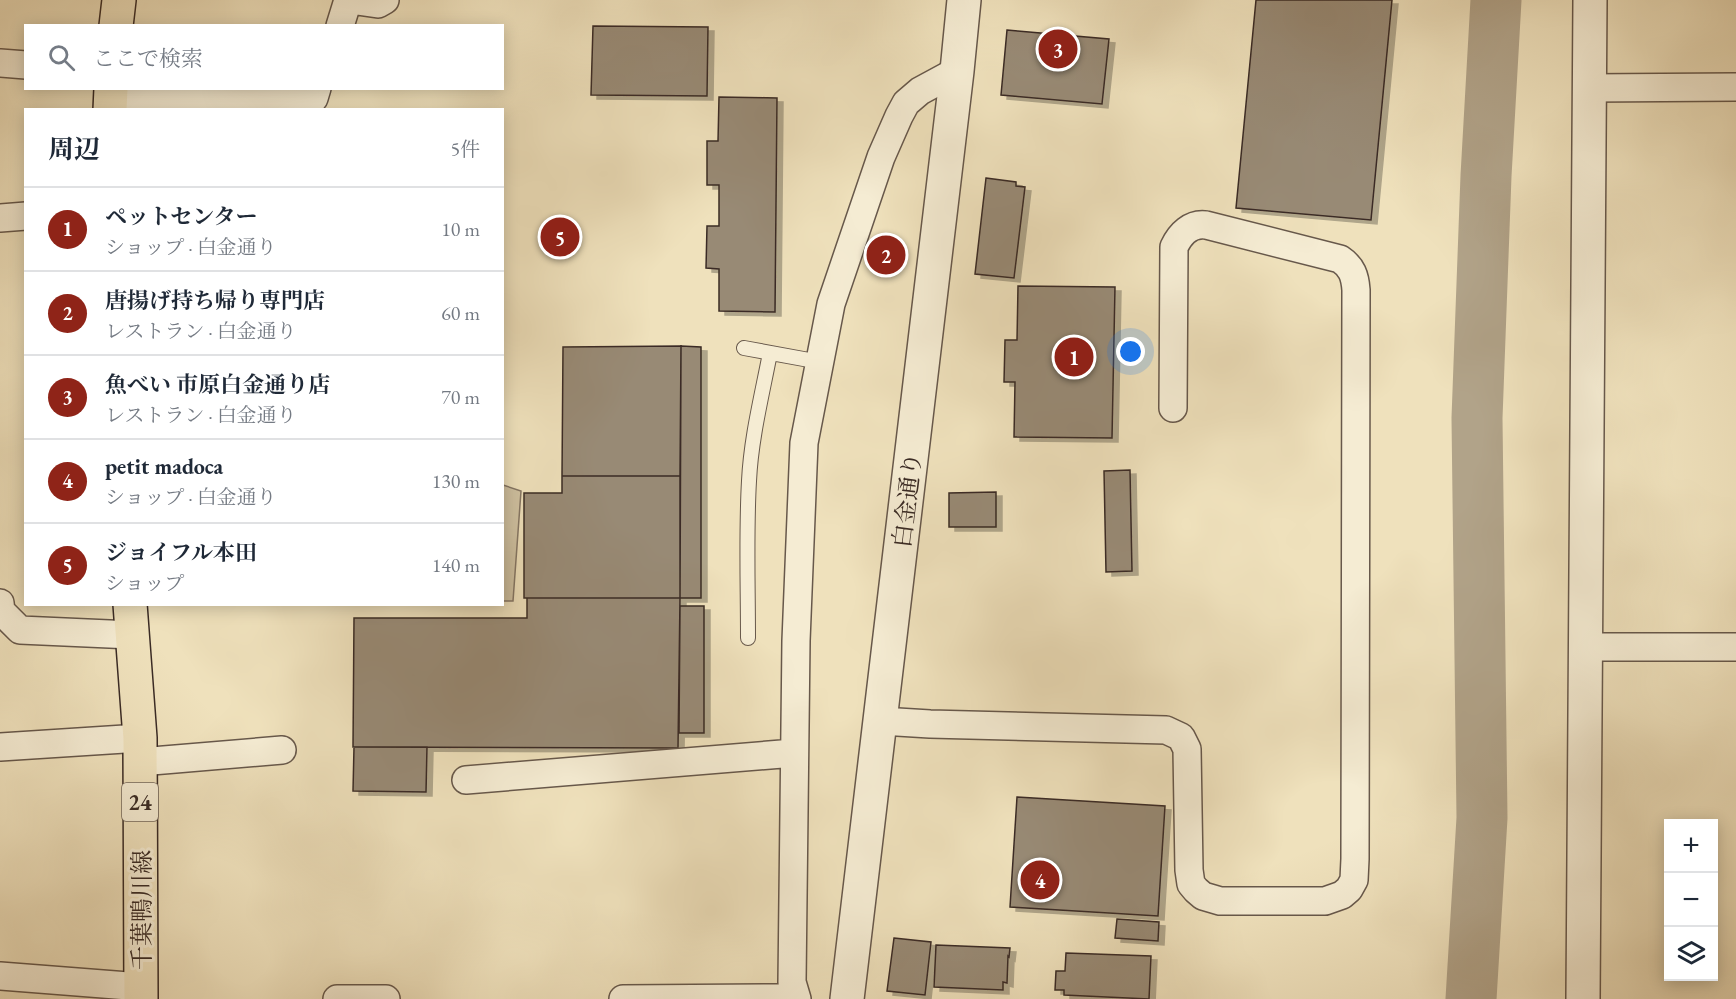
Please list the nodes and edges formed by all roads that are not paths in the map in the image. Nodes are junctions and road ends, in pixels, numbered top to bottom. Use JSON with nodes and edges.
{"nodes":[{"id":1,"x":119,"y":0,"type":"edge"},
{"id":2,"x":349,"y":0,"type":"edge"},
{"id":3,"x":385,"y":0,"type":"edge"},
{"id":4,"x":964,"y":0,"type":"edge"},
{"id":5,"x":1590,"y":0,"type":"edge"},
{"id":6,"x":117,"y":24,"type":"edge"},
{"id":7,"x":340,"y":24,"type":"edge"},
{"id":8,"x":0,"y":63,"type":"edge"},
{"id":9,"x":24,"y":65,"type":"edge"},
{"id":10,"x":957,"y":71,"type":"junction"},
{"id":11,"x":1736,"y":87,"type":"edge"},
{"id":12,"x":1590,"y":88,"type":"junction"},
{"id":13,"x":317,"y":90,"type":"edge"},
{"id":14,"x":110,"y":99,"type":"edge"},
{"id":15,"x":24,"y":216,"type":"edge"},
{"id":16,"x":0,"y":218,"type":"edge"},
{"id":17,"x":744,"y":348,"type":"dead end"},
{"id":18,"x":770,"y":353,"type":"junction"},
{"id":19,"x":820,"y":362,"type":"junction"},
{"id":20,"x":1173,"y":408,"type":"dead end"},
{"id":21,"x":0,"y":603,"type":"edge"},
{"id":22,"x":131,"y":620,"type":"edge"},
{"id":23,"x":748,"y":638,"type":"dead end"},
{"id":24,"x":1587,"y":647,"type":"junction"},
{"id":25,"x":1736,"y":647,"type":"edge"},
{"id":26,"x":880,"y":721,"type":"junction"},
{"id":27,"x":0,"y":747,"type":"edge"},
{"id":28,"x":140,"y":750,"type":"junction"},
{"id":29,"x":282,"y":750,"type":"dead end"},
{"id":30,"x":794,"y":753,"type":"junction"},
{"id":31,"x":466,"y":780,"type":"dead end"},
{"id":32,"x":0,"y":976,"type":"edge"},
{"id":33,"x":141,"y":993,"type":"edge"},
{"id":34,"x":337,"y":999,"type":"edge"},
{"id":35,"x":386,"y":999,"type":"edge"},
{"id":36,"x":623,"y":999,"type":"edge"},
{"id":37,"x":789,"y":999,"type":"edge"},
{"id":38,"x":796,"y":999,"type":"edge"},
{"id":39,"x":847,"y":999,"type":"edge"},
{"id":40,"x":1583,"y":999,"type":"edge"}],
"edges":[{"from":1,"to":6,"type":"main road"},
{"from":2,"to":3,"type":"street"},
{"from":2,"to":7,"type":"street"},
{"from":4,"to":10,"type":"street","name":"白金通り"},
{"from":5,"to":12,"type":"street"},
{"from":8,"to":9,"type":"street"},
{"from":10,"to":19,"type":"street"},
{"from":10,"to":26,"type":"street","name":"白金通り"},
{"from":11,"to":12,"type":"street"},
{"from":12,"to":24,"type":"street"},
{"from":13,"to":14,"type":"street"},
{"from":15,"to":16,"type":"street"},
{"from":17,"to":18,"type":"lane"},
{"from":18,"to":19,"type":"lane"},
{"from":18,"to":23,"type":"lane"},
{"from":19,"to":30,"type":"street"},
{"from":20,"to":26,"type":"street"},
{"from":21,"to":22,"type":"street"},
{"from":22,"to":28,"type":"main road","name":"千葉鴨川線","number":"24"},
{"from":24,"to":25,"type":"street"},
{"from":24,"to":40,"type":"street"},
{"from":26,"to":39,"type":"street","name":"白金通り"},
{"from":27,"to":28,"type":"street"},
{"from":28,"to":29,"type":"street"},
{"from":28,"to":33,"type":"main road","name":"千葉鴨川線","number":"24"},
{"from":30,"to":31,"type":"street"},
{"from":30,"to":38,"type":"street"},
{"from":32,"to":33,"type":"street"},
{"from":34,"to":35,"type":"street"},
{"from":36,"to":37,"type":"street"}]}
